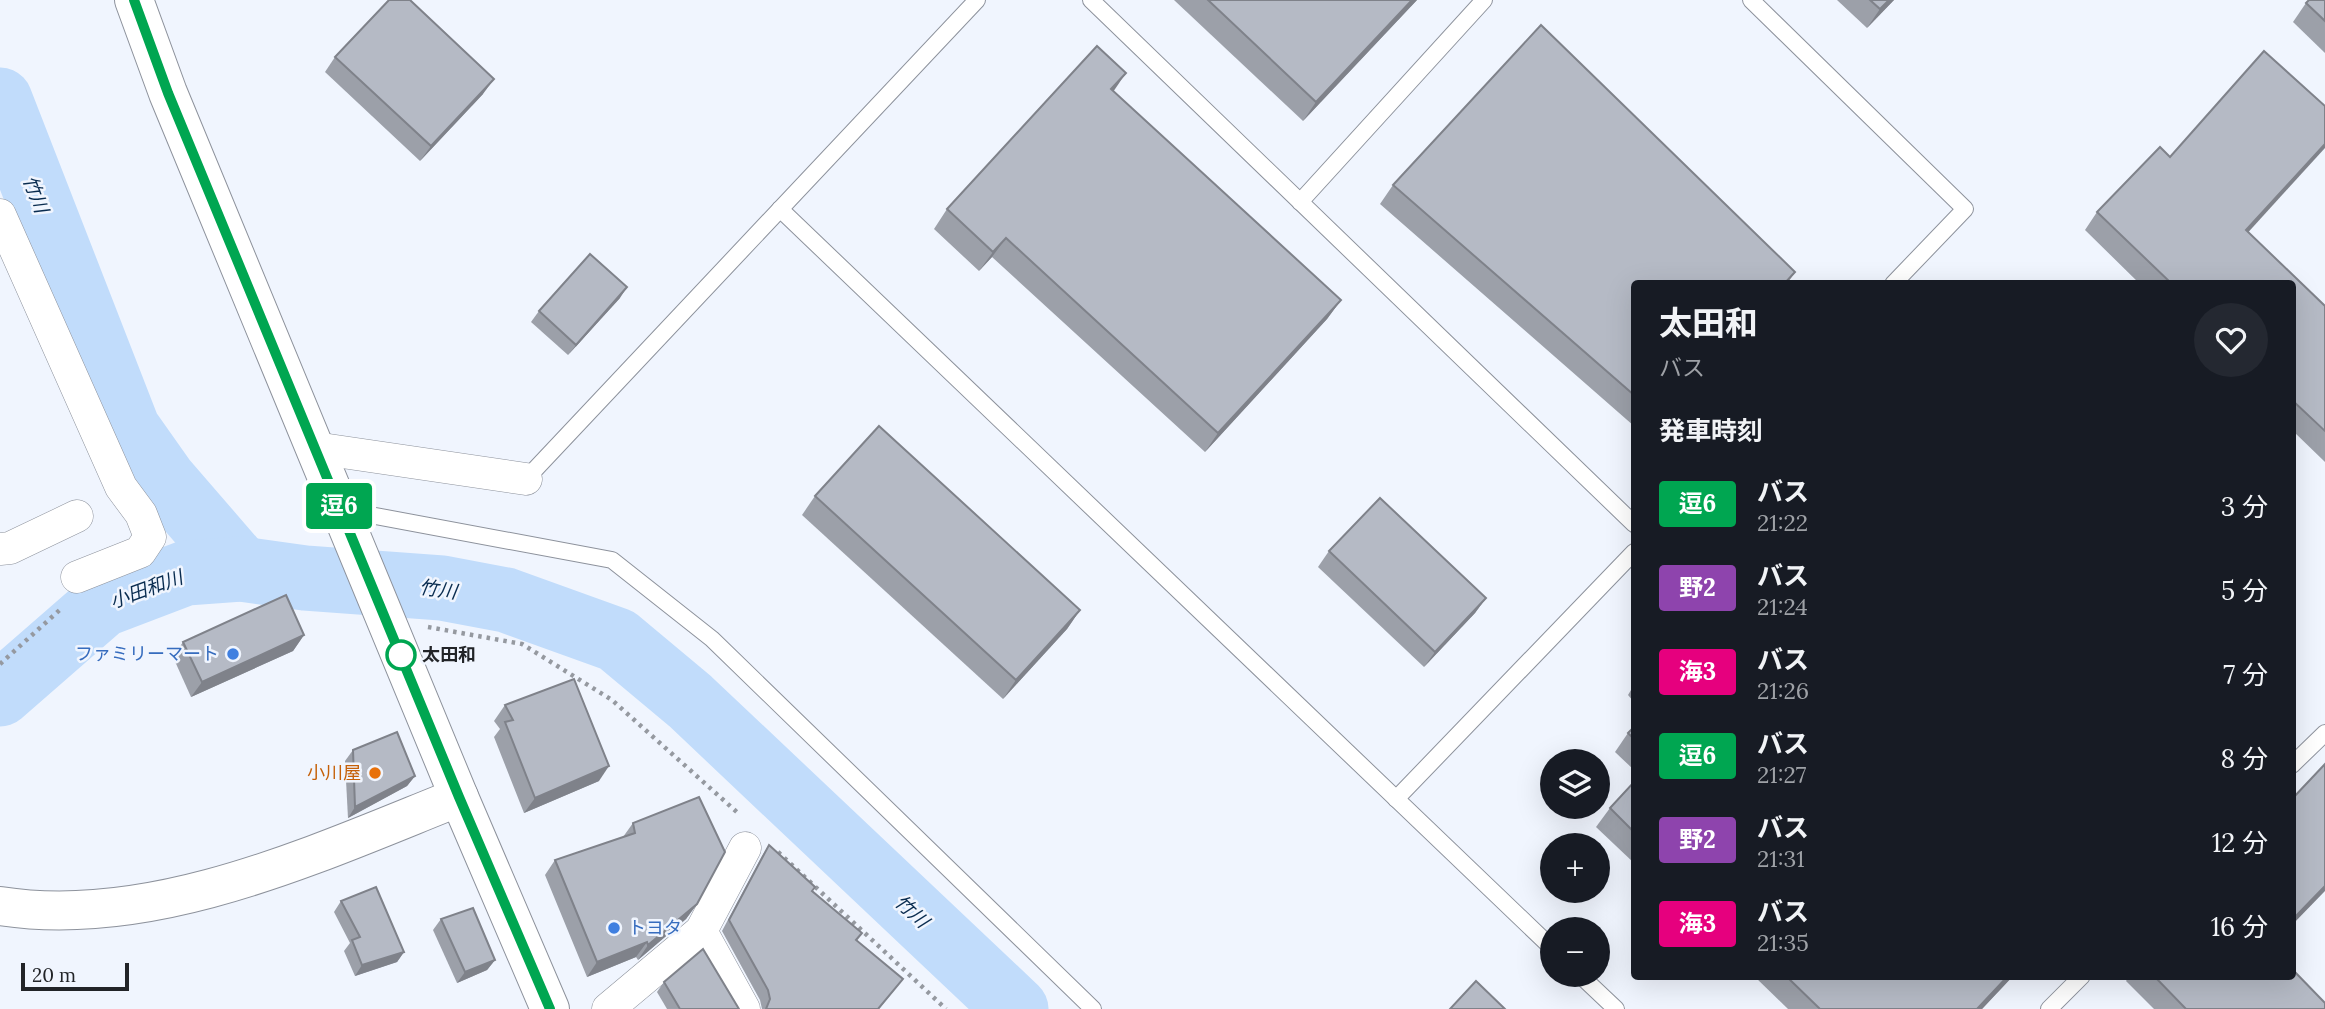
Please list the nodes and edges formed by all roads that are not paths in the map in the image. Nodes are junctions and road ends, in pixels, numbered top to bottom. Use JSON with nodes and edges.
{"nodes":[{"id":1,"x":134,"y":0,"type":"edge"},
{"id":2,"x":977,"y":0,"type":"edge"},
{"id":3,"x":1091,"y":0,"type":"edge"},
{"id":4,"x":1484,"y":0,"type":"edge"},
{"id":5,"x":1751,"y":0,"type":"edge"},
{"id":6,"x":1300,"y":202,"type":"junction"},
{"id":7,"x":780,"y":209,"type":"junction"},
{"id":8,"x":0,"y":215,"type":"edge"},
{"id":9,"x":1897,"y":280,"type":"edge"},
{"id":10,"x":315,"y":448,"type":"junction"},
{"id":11,"x":526,"y":479,"type":"joint"},
{"id":12,"x":341,"y":510,"type":"junction"},
{"id":13,"x":77,"y":516,"type":"dead end"},
{"id":14,"x":1631,"y":521,"type":"edge"},
{"id":15,"x":0,"y":549,"type":"edge"},
{"id":16,"x":1631,"y":555,"type":"edge"},
{"id":17,"x":77,"y":577,"type":"road end"},
{"id":18,"x":2325,"y":733,"type":"edge"},
{"id":19,"x":2296,"y":761,"type":"edge"},
{"id":20,"x":459,"y":797,"type":"junction"},
{"id":21,"x":1396,"y":799,"type":"junction"},
{"id":22,"x":753,"y":837,"type":"road end"},
{"id":23,"x":0,"y":905,"type":"edge"},
{"id":24,"x":701,"y":932,"type":"junction"},
{"id":25,"x":1540,"y":937,"type":"edge"},
{"id":26,"x":2078,"y":980,"type":"edge"},
{"id":27,"x":1593,"y":987,"type":"edge"},
{"id":28,"x":2055,"y":1003,"type":"edge"},
{"id":29,"x":550,"y":1009,"type":"edge"},
{"id":30,"x":608,"y":1009,"type":"edge"},
{"id":31,"x":744,"y":1009,"type":"edge"},
{"id":32,"x":1093,"y":1009,"type":"edge"},
{"id":33,"x":1616,"y":1009,"type":"edge"},
{"id":34,"x":2073,"y":1009,"type":"edge"}],
"edges":[{"from":1,"to":10,"type":"main road"},
{"from":2,"to":7,"type":"lane"},
{"from":3,"to":6,"type":"lane"},
{"from":4,"to":6,"type":"lane"},
{"from":5,"to":9,"type":"lane"},
{"from":6,"to":14,"type":"lane"},
{"from":7,"to":11,"type":"lane"},
{"from":7,"to":21,"type":"lane"},
{"from":8,"to":17,"type":"street"},
{"from":10,"to":11,"type":"street"},
{"from":10,"to":12,"type":"main road"},
{"from":12,"to":20,"type":"main road"},
{"from":12,"to":32,"type":"lane"},
{"from":13,"to":15,"type":"street"},
{"from":16,"to":21,"type":"lane"},
{"from":18,"to":19,"type":"lane"},
{"from":20,"to":23,"type":"main road"},
{"from":20,"to":29,"type":"main road"},
{"from":21,"to":25,"type":"lane"},
{"from":22,"to":24,"type":"street"},
{"from":24,"to":30,"type":"street"},
{"from":24,"to":31,"type":"street"},
{"from":26,"to":28,"type":"lane"},
{"from":27,"to":33,"type":"lane"},
{"from":28,"to":34,"type":"lane"}]}
